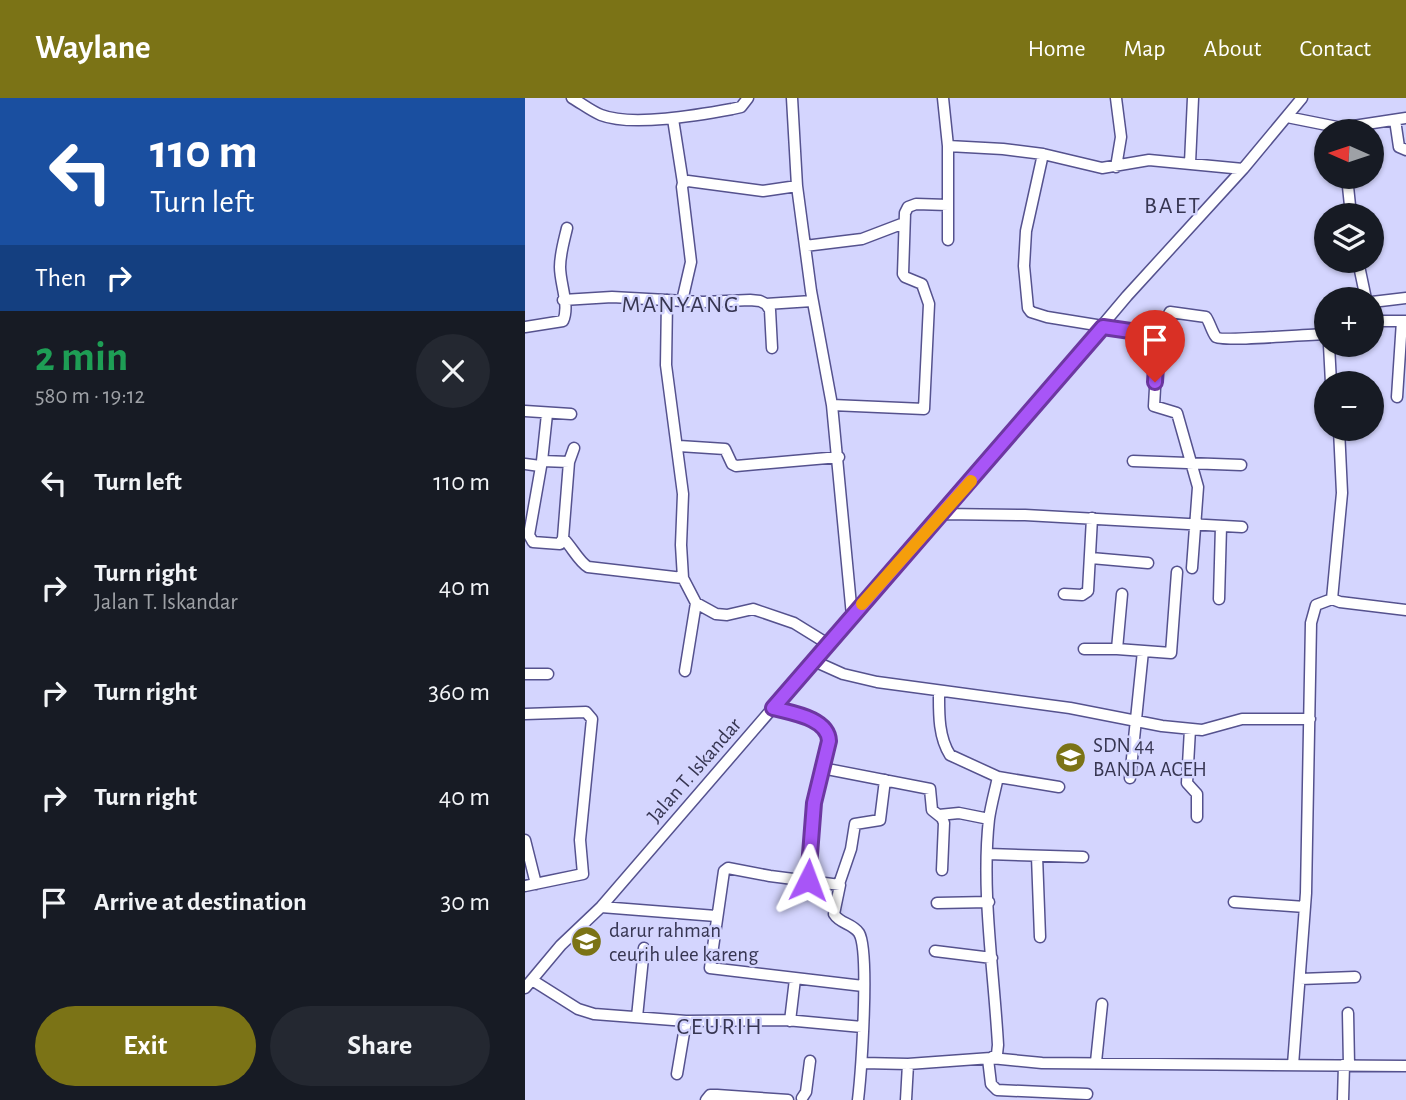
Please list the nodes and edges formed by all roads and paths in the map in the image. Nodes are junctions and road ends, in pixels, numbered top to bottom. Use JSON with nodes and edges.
{"nodes":[{"id":1,"x":572,"y":98,"type":"edge"},
{"id":2,"x":748,"y":98,"type":"edge"},
{"id":3,"x":793,"y":98,"type":"edge"},
{"id":4,"x":943,"y":98,"type":"edge"},
{"id":5,"x":1116,"y":98,"type":"edge"},
{"id":6,"x":1193,"y":98,"type":"edge"},
{"id":7,"x":1303,"y":98,"type":"edge"},
{"id":8,"x":1286,"y":117,"type":"junction"},
{"id":9,"x":673,"y":119,"type":"junction"},
{"id":10,"x":1401,"y":119,"type":"edge"},
{"id":11,"x":1314,"y":124,"type":"edge"},
{"id":12,"x":948,"y":146,"type":"junction"},
{"id":13,"x":1406,"y":150,"type":"edge"},
{"id":14,"x":1043,"y":154,"type":"junction"},
{"id":15,"x":1190,"y":163,"type":"junction"},
{"id":16,"x":1116,"y":167,"type":"junction"},
{"id":17,"x":1243,"y":169,"type":"junction"},
{"id":18,"x":683,"y":183,"type":"junction"},
{"id":19,"x":797,"y":186,"type":"junction"},
{"id":20,"x":948,"y":205,"type":"junction"},
{"id":21,"x":904,"y":223,"type":"junction"},
{"id":22,"x":566,"y":228,"type":"dead end"},
{"id":23,"x":948,"y":240,"type":"dead end"},
{"id":24,"x":805,"y":246,"type":"junction"},
{"id":25,"x":1406,"y":298,"type":"edge"},
{"id":26,"x":563,"y":300,"type":"junction"},
{"id":27,"x":667,"y":300,"type":"junction"},
{"id":28,"x":682,"y":301,"type":"junction"},
{"id":29,"x":813,"y":301,"type":"junction"},
{"id":30,"x":1384,"y":301,"type":"edge"},
{"id":31,"x":766,"y":304,"type":"junction"},
{"id":32,"x":1384,"y":321,"type":"edge"},
{"id":33,"x":1404,"y":321,"type":"edge"},
{"id":34,"x":525,"y":327,"type":"edge"},
{"id":35,"x":1103,"y":327,"type":"junction"},
{"id":36,"x":1158,"y":335,"type":"junction"},
{"id":37,"x":1314,"y":335,"type":"edge"},
{"id":38,"x":772,"y":348,"type":"dead end"},
{"id":39,"x":1397,"y":397,"type":"dead end"},
{"id":40,"x":832,"y":405,"type":"junction"},
{"id":41,"x":525,"y":411,"type":"edge"},
{"id":42,"x":547,"y":414,"type":"junction"},
{"id":43,"x":571,"y":414,"type":"dead end"},
{"id":44,"x":1340,"y":441,"type":"edge"},
{"id":45,"x":679,"y":446,"type":"junction"},
{"id":46,"x":574,"y":448,"type":"dead end"},
{"id":47,"x":839,"y":457,"type":"junction"},
{"id":48,"x":1133,"y":461,"type":"dead end"},
{"id":49,"x":569,"y":462,"type":"junction"},
{"id":50,"x":1192,"y":463,"type":"junction"},
{"id":51,"x":525,"y":464,"type":"edge"},
{"id":52,"x":541,"y":464,"type":"junction"},
{"id":53,"x":1241,"y":464,"type":"dead end"},
{"id":54,"x":943,"y":514,"type":"junction"},
{"id":55,"x":1092,"y":518,"type":"junction"},
{"id":56,"x":1196,"y":524,"type":"junction"},
{"id":57,"x":1221,"y":526,"type":"junction"},
{"id":58,"x":1242,"y":527,"type":"dead end"},
{"id":59,"x":563,"y":538,"type":"junction"},
{"id":60,"x":527,"y":539,"type":"edge"},
{"id":61,"x":1091,"y":558,"type":"junction"},
{"id":62,"x":1148,"y":562,"type":"dead end"},
{"id":63,"x":1192,"y":568,"type":"dead end"},
{"id":64,"x":1177,"y":572,"type":"dead end"},
{"id":65,"x":683,"y":578,"type":"junction"},
{"id":66,"x":1064,"y":594,"type":"dead end"},
{"id":67,"x":1122,"y":594,"type":"dead end"},
{"id":68,"x":1219,"y":599,"type":"dead end"},
{"id":69,"x":1332,"y":599,"type":"junction"},
{"id":70,"x":696,"y":603,"type":"junction"},
{"id":71,"x":1406,"y":610,"type":"edge"},
{"id":72,"x":852,"y":616,"type":"junction"},
{"id":73,"x":828,"y":643,"type":"junction"},
{"id":74,"x":1084,"y":649,"type":"dead end"},
{"id":75,"x":1117,"y":649,"type":"junction"},
{"id":76,"x":1143,"y":651,"type":"junction"},
{"id":77,"x":814,"y":661,"type":"junction"},
{"id":78,"x":685,"y":671,"type":"dead end"},
{"id":79,"x":525,"y":674,"type":"edge"},
{"id":80,"x":548,"y":674,"type":"dead end"},
{"id":81,"x":939,"y":691,"type":"junction"},
{"id":82,"x":773,"y":708,"type":"junction"},
{"id":83,"x":525,"y":714,"type":"edge"},
{"id":84,"x":1311,"y":719,"type":"junction"},
{"id":85,"x":1135,"y":721,"type":"junction"},
{"id":86,"x":1191,"y":729,"type":"junction"},
{"id":87,"x":822,"y":768,"type":"junction"},
{"id":88,"x":998,"y":777,"type":"junction"},
{"id":89,"x":1130,"y":778,"type":"dead end"},
{"id":90,"x":885,"y":780,"type":"junction"},
{"id":91,"x":1059,"y":787,"type":"dead end"},
{"id":92,"x":939,"y":815,"type":"junction"},
{"id":93,"x":1197,"y":817,"type":"dead end"},
{"id":94,"x":989,"y":819,"type":"junction"},
{"id":95,"x":525,"y":839,"type":"edge"},
{"id":96,"x":988,"y":854,"type":"junction"},
{"id":97,"x":1037,"y":856,"type":"junction"},
{"id":98,"x":1083,"y":857,"type":"dead end"},
{"id":99,"x":942,"y":870,"type":"dead end"},
{"id":100,"x":808,"y":880,"type":"junction"},
{"id":101,"x":839,"y":884,"type":"junction"},
{"id":102,"x":531,"y":885,"type":"edge"},
{"id":103,"x":989,"y":902,"type":"junction"},
{"id":104,"x":1234,"y":902,"type":"dead end"},
{"id":105,"x":937,"y":903,"type":"dead end"},
{"id":106,"x":601,"y":907,"type":"junction"},
{"id":107,"x":1305,"y":907,"type":"junction"},
{"id":108,"x":716,"y":916,"type":"junction"},
{"id":109,"x":1040,"y":937,"type":"dead end"},
{"id":110,"x":644,"y":948,"type":"dead end"},
{"id":111,"x":935,"y":951,"type":"dead end"},
{"id":112,"x":992,"y":958,"type":"junction"},
{"id":113,"x":1355,"y":977,"type":"dead end"},
{"id":114,"x":795,"y":979,"type":"junction"},
{"id":115,"x":1300,"y":979,"type":"junction"},
{"id":116,"x":529,"y":984,"type":"edge"},
{"id":117,"x":863,"y":986,"type":"junction"},
{"id":118,"x":1102,"y":1004,"type":"dead end"},
{"id":119,"x":1348,"y":1013,"type":"dead end"},
{"id":120,"x":637,"y":1017,"type":"junction"},
{"id":121,"x":686,"y":1021,"type":"junction"},
{"id":122,"x":790,"y":1021,"type":"junction"},
{"id":123,"x":862,"y":1027,"type":"junction"},
{"id":124,"x":990,"y":1058,"type":"junction"},
{"id":125,"x":810,"y":1061,"type":"dead end"},
{"id":126,"x":1096,"y":1062,"type":"junction"},
{"id":127,"x":863,"y":1063,"type":"junction"},
{"id":128,"x":908,"y":1064,"type":"junction"},
{"id":129,"x":1293,"y":1065,"type":"junction"},
{"id":130,"x":1346,"y":1065,"type":"junction"},
{"id":131,"x":1406,"y":1066,"type":"edge"},
{"id":132,"x":677,"y":1074,"type":"dead end"},
{"id":133,"x":1087,"y":1094,"type":"dead end"},
{"id":134,"x":706,"y":1100,"type":"edge"},
{"id":135,"x":788,"y":1100,"type":"edge"},
{"id":136,"x":804,"y":1100,"type":"edge"},
{"id":137,"x":858,"y":1100,"type":"edge"},
{"id":138,"x":906,"y":1100,"type":"edge"},
{"id":139,"x":1343,"y":1100,"type":"edge"}],
"edges":[{"from":1,"to":9,"type":"street"},
{"from":2,"to":9,"type":"street"},
{"from":3,"to":19,"type":"street"},
{"from":4,"to":12,"type":"street"},
{"from":5,"to":16,"type":"street"},
{"from":6,"to":15,"type":"street"},
{"from":7,"to":8,"type":"street","name":"Jalan T. Iskandar"},
{"from":8,"to":11,"type":"street"},
{"from":8,"to":17,"type":"street","name":"Jalan T. Iskandar"},
{"from":9,"to":18,"type":"street"},
{"from":10,"to":13,"type":"street"},
{"from":12,"to":14,"type":"street"},
{"from":12,"to":20,"type":"street"},
{"from":14,"to":16,"type":"street"},
{"from":14,"to":35,"type":"street"},
{"from":15,"to":16,"type":"street"},
{"from":15,"to":17,"type":"street"},
{"from":17,"to":35,"type":"street","name":"Jalan T. Iskandar"},
{"from":18,"to":19,"type":"street"},
{"from":18,"to":28,"type":"street"},
{"from":19,"to":24,"type":"street"},
{"from":20,"to":21,"type":"street"},
{"from":20,"to":23,"type":"street"},
{"from":21,"to":24,"type":"street"},
{"from":21,"to":40,"type":"street"},
{"from":22,"to":26,"type":"street"},
{"from":24,"to":29,"type":"street"},
{"from":25,"to":30,"type":"street"},
{"from":26,"to":27,"type":"street"},
{"from":26,"to":34,"type":"street"},
{"from":27,"to":28,"type":"street"},
{"from":27,"to":45,"type":"street"},
{"from":28,"to":31,"type":"street"},
{"from":29,"to":31,"type":"street"},
{"from":29,"to":40,"type":"street"},
{"from":31,"to":38,"type":"street"},
{"from":32,"to":33,"type":"street"},
{"from":33,"to":39,"type":"street"},
{"from":35,"to":36,"type":"street"},
{"from":35,"to":54,"type":"street","name":"Jalan T. Iskandar"},
{"from":36,"to":37,"type":"street"},
{"from":36,"to":50,"type":"street"},
{"from":40,"to":47,"type":"street"},
{"from":41,"to":42,"type":"street"},
{"from":42,"to":43,"type":"street"},
{"from":42,"to":52,"type":"street"},
{"from":44,"to":69,"type":"street"},
{"from":45,"to":47,"type":"street"},
{"from":45,"to":65,"type":"street"},
{"from":46,"to":49,"type":"street"},
{"from":47,"to":72,"type":"street"},
{"from":48,"to":50,"type":"street"},
{"from":49,"to":52,"type":"street"},
{"from":49,"to":59,"type":"street"},
{"from":50,"to":53,"type":"street"},
{"from":50,"to":56,"type":"street"},
{"from":51,"to":52,"type":"street"},
{"from":52,"to":60,"type":"street"},
{"from":54,"to":55,"type":"street"},
{"from":54,"to":72,"type":"street","name":"Jalan T. Iskandar"},
{"from":55,"to":56,"type":"street"},
{"from":55,"to":61,"type":"street"},
{"from":56,"to":57,"type":"street"},
{"from":56,"to":63,"type":"street"},
{"from":57,"to":58,"type":"street"},
{"from":57,"to":68,"type":"street"},
{"from":59,"to":60,"type":"street"},
{"from":59,"to":65,"type":"street"},
{"from":61,"to":62,"type":"street"},
{"from":61,"to":66,"type":"street"},
{"from":64,"to":76,"type":"street"},
{"from":65,"to":70,"type":"street"},
{"from":67,"to":75,"type":"street"},
{"from":69,"to":71,"type":"street"},
{"from":69,"to":84,"type":"street"},
{"from":70,"to":73,"type":"street"},
{"from":70,"to":78,"type":"street"},
{"from":72,"to":73,"type":"street","name":"Jalan T. Iskandar"},
{"from":73,"to":77,"type":"street","name":"Jalan T. Iskandar"},
{"from":74,"to":75,"type":"street"},
{"from":75,"to":76,"type":"street"},
{"from":76,"to":85,"type":"street"},
{"from":77,"to":81,"type":"street"},
{"from":77,"to":82,"type":"street","name":"Jalan T. Iskandar"},
{"from":79,"to":80,"type":"street"},
{"from":81,"to":85,"type":"street"},
{"from":81,"to":88,"type":"street"},
{"from":82,"to":87,"type":"street"},
{"from":82,"to":106,"type":"street","name":"Jalan T. Iskandar"},
{"from":83,"to":102,"type":"street"},
{"from":84,"to":86,"type":"street"},
{"from":84,"to":107,"type":"street"},
{"from":85,"to":86,"type":"street"},
{"from":85,"to":89,"type":"street"},
{"from":86,"to":93,"type":"street"},
{"from":87,"to":90,"type":"street"},
{"from":87,"to":100,"type":"street"},
{"from":88,"to":91,"type":"street"},
{"from":88,"to":94,"type":"street"},
{"from":90,"to":92,"type":"street"},
{"from":90,"to":101,"type":"street"},
{"from":92,"to":94,"type":"street"},
{"from":92,"to":99,"type":"street"},
{"from":94,"to":96,"type":"street"},
{"from":95,"to":102,"type":"street"},
{"from":96,"to":97,"type":"street"},
{"from":96,"to":103,"type":"street"},
{"from":97,"to":98,"type":"street"},
{"from":97,"to":109,"type":"street"},
{"from":100,"to":101,"type":"street"},
{"from":100,"to":108,"type":"street"},
{"from":101,"to":117,"type":"street"},
{"from":103,"to":105,"type":"street"},
{"from":103,"to":112,"type":"street"},
{"from":104,"to":107,"type":"street"},
{"from":106,"to":108,"type":"street"},
{"from":106,"to":116,"type":"street","name":"Jalan T. Iskandar"},
{"from":107,"to":115,"type":"street"},
{"from":108,"to":114,"type":"street"},
{"from":110,"to":120,"type":"street"},
{"from":111,"to":112,"type":"street"},
{"from":112,"to":124,"type":"street"},
{"from":113,"to":115,"type":"street"},
{"from":114,"to":117,"type":"street"},
{"from":114,"to":122,"type":"street"},
{"from":115,"to":129,"type":"street"},
{"from":116,"to":120,"type":"street"},
{"from":117,"to":123,"type":"street"},
{"from":118,"to":126,"type":"street"},
{"from":119,"to":130,"type":"street"},
{"from":120,"to":121,"type":"street"},
{"from":121,"to":122,"type":"street"},
{"from":121,"to":132,"type":"street"},
{"from":122,"to":123,"type":"street"},
{"from":123,"to":127,"type":"street"},
{"from":124,"to":126,"type":"street"},
{"from":124,"to":128,"type":"street"},
{"from":124,"to":133,"type":"street"},
{"from":125,"to":136,"type":"street"},
{"from":126,"to":129,"type":"street"},
{"from":127,"to":128,"type":"street"},
{"from":127,"to":137,"type":"street"},
{"from":128,"to":138,"type":"street"},
{"from":129,"to":130,"type":"street"},
{"from":130,"to":131,"type":"street"},
{"from":130,"to":139,"type":"street"},
{"from":134,"to":135,"type":"street"}]}
